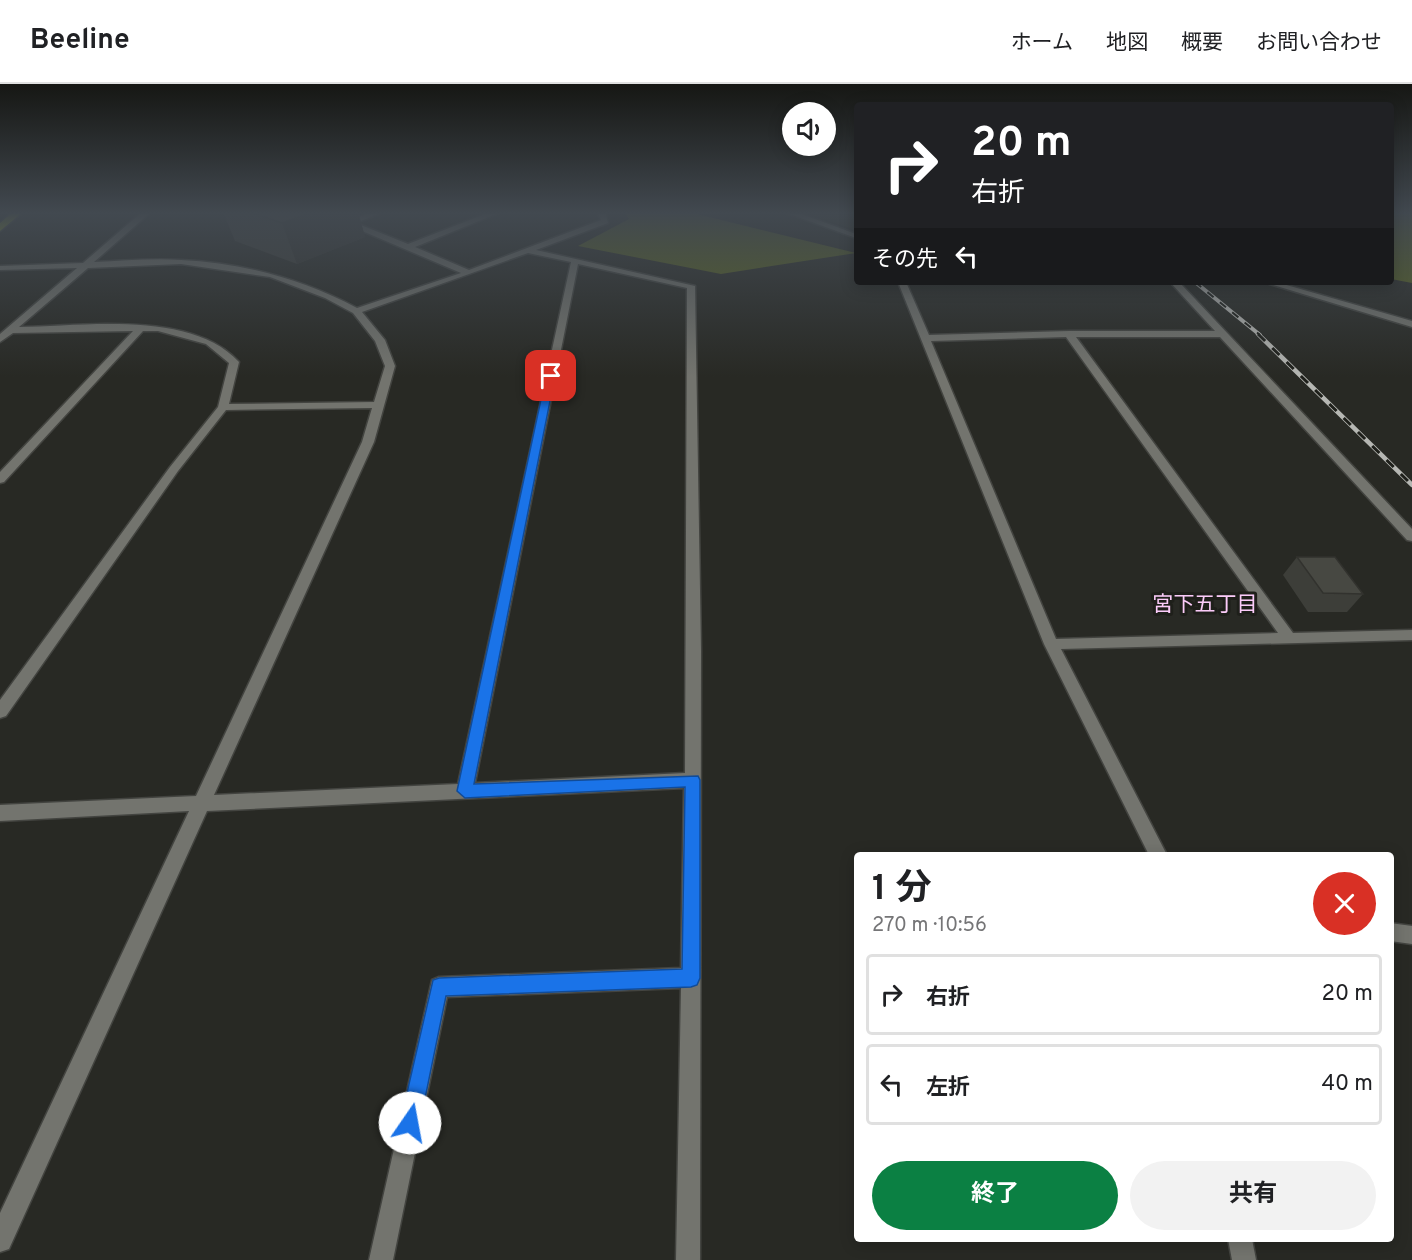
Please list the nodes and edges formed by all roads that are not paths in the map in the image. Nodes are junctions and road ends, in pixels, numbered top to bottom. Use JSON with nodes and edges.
{"nodes":[{"id":1,"x":46,"y":267,"type":"edge"},
{"id":2,"x":81,"y":267,"type":"edge"},
{"id":3,"x":226,"y":267,"type":"edge"},
{"id":4,"x":455,"y":267,"type":"edge"},
{"id":5,"x":484,"y":267,"type":"edge"},
{"id":6,"x":574,"y":267,"type":"edge"},
{"id":7,"x":602,"y":267,"type":"edge"},
{"id":8,"x":0,"y":268,"type":"edge"},
{"id":9,"x":469,"y":273,"type":"junction"},
{"id":10,"x":903,"y":285,"type":"edge"},
{"id":11,"x":1177,"y":285,"type":"edge"},
{"id":12,"x":1277,"y":285,"type":"edge"},
{"id":13,"x":356,"y":311,"type":"junction"},
{"id":14,"x":1412,"y":324,"type":"edge"},
{"id":15,"x":141,"y":328,"type":"junction"},
{"id":16,"x":10,"y":330,"type":"junction"},
{"id":17,"x":1069,"y":334,"type":"junction"},
{"id":18,"x":1224,"y":334,"type":"junction"},
{"id":19,"x":926,"y":338,"type":"junction"},
{"id":20,"x":0,"y":339,"type":"edge"},
{"id":21,"x":379,"y":405,"type":"junction"},
{"id":22,"x":224,"y":407,"type":"junction"},
{"id":23,"x":0,"y":479,"type":"edge"},
{"id":24,"x":1412,"y":537,"type":"edge"},
{"id":25,"x":1412,"y":634,"type":"edge"},
{"id":26,"x":1289,"y":638,"type":"junction"},
{"id":27,"x":1051,"y":644,"type":"junction"},
{"id":28,"x":0,"y":712,"type":"edge"},
{"id":29,"x":693,"y":780,"type":"junction"},
{"id":30,"x":465,"y":791,"type":"junction"},
{"id":31,"x":201,"y":804,"type":"junction"},
{"id":32,"x":0,"y":813,"type":"edge"},
{"id":33,"x":1156,"y":852,"type":"edge"},
{"id":34,"x":1394,"y":933,"type":"edge"},
{"id":35,"x":1412,"y":935,"type":"edge"},
{"id":36,"x":691,"y":978,"type":"junction"},
{"id":37,"x":0,"y":1240,"type":"edge"},
{"id":38,"x":1241,"y":1242,"type":"edge"},
{"id":39,"x":381,"y":1260,"type":"edge"},
{"id":40,"x":688,"y":1260,"type":"edge"},
{"id":41,"x":1244,"y":1260,"type":"edge"}],
"edges":[{"from":1,"to":8,"type":"street"},
{"from":2,"to":16,"type":"street"},
{"from":3,"to":13,"type":"street"},
{"from":4,"to":9,"type":"street"},
{"from":5,"to":9,"type":"street"},
{"from":6,"to":30,"type":"street"},
{"from":7,"to":29,"type":"street"},
{"from":9,"to":13,"type":"street"},
{"from":10,"to":19,"type":"street"},
{"from":11,"to":18,"type":"street"},
{"from":12,"to":14,"type":"street"},
{"from":13,"to":21,"type":"street"},
{"from":15,"to":16,"type":"street"},
{"from":15,"to":22,"type":"street"},
{"from":15,"to":23,"type":"street"},
{"from":16,"to":20,"type":"street"},
{"from":17,"to":18,"type":"street"},
{"from":17,"to":19,"type":"street"},
{"from":17,"to":26,"type":"street"},
{"from":18,"to":24,"type":"street"},
{"from":19,"to":27,"type":"street"},
{"from":21,"to":22,"type":"street"},
{"from":21,"to":31,"type":"street"},
{"from":22,"to":28,"type":"street"},
{"from":25,"to":26,"type":"street"},
{"from":26,"to":27,"type":"street"},
{"from":27,"to":33,"type":"street"},
{"from":29,"to":30,"type":"street"},
{"from":29,"to":36,"type":"street"},
{"from":30,"to":31,"type":"street"},
{"from":31,"to":32,"type":"street"},
{"from":31,"to":37,"type":"street"},
{"from":34,"to":35,"type":"street"},
{"from":36,"to":39,"type":"street"},
{"from":36,"to":40,"type":"street"},
{"from":38,"to":41,"type":"street"}]}
